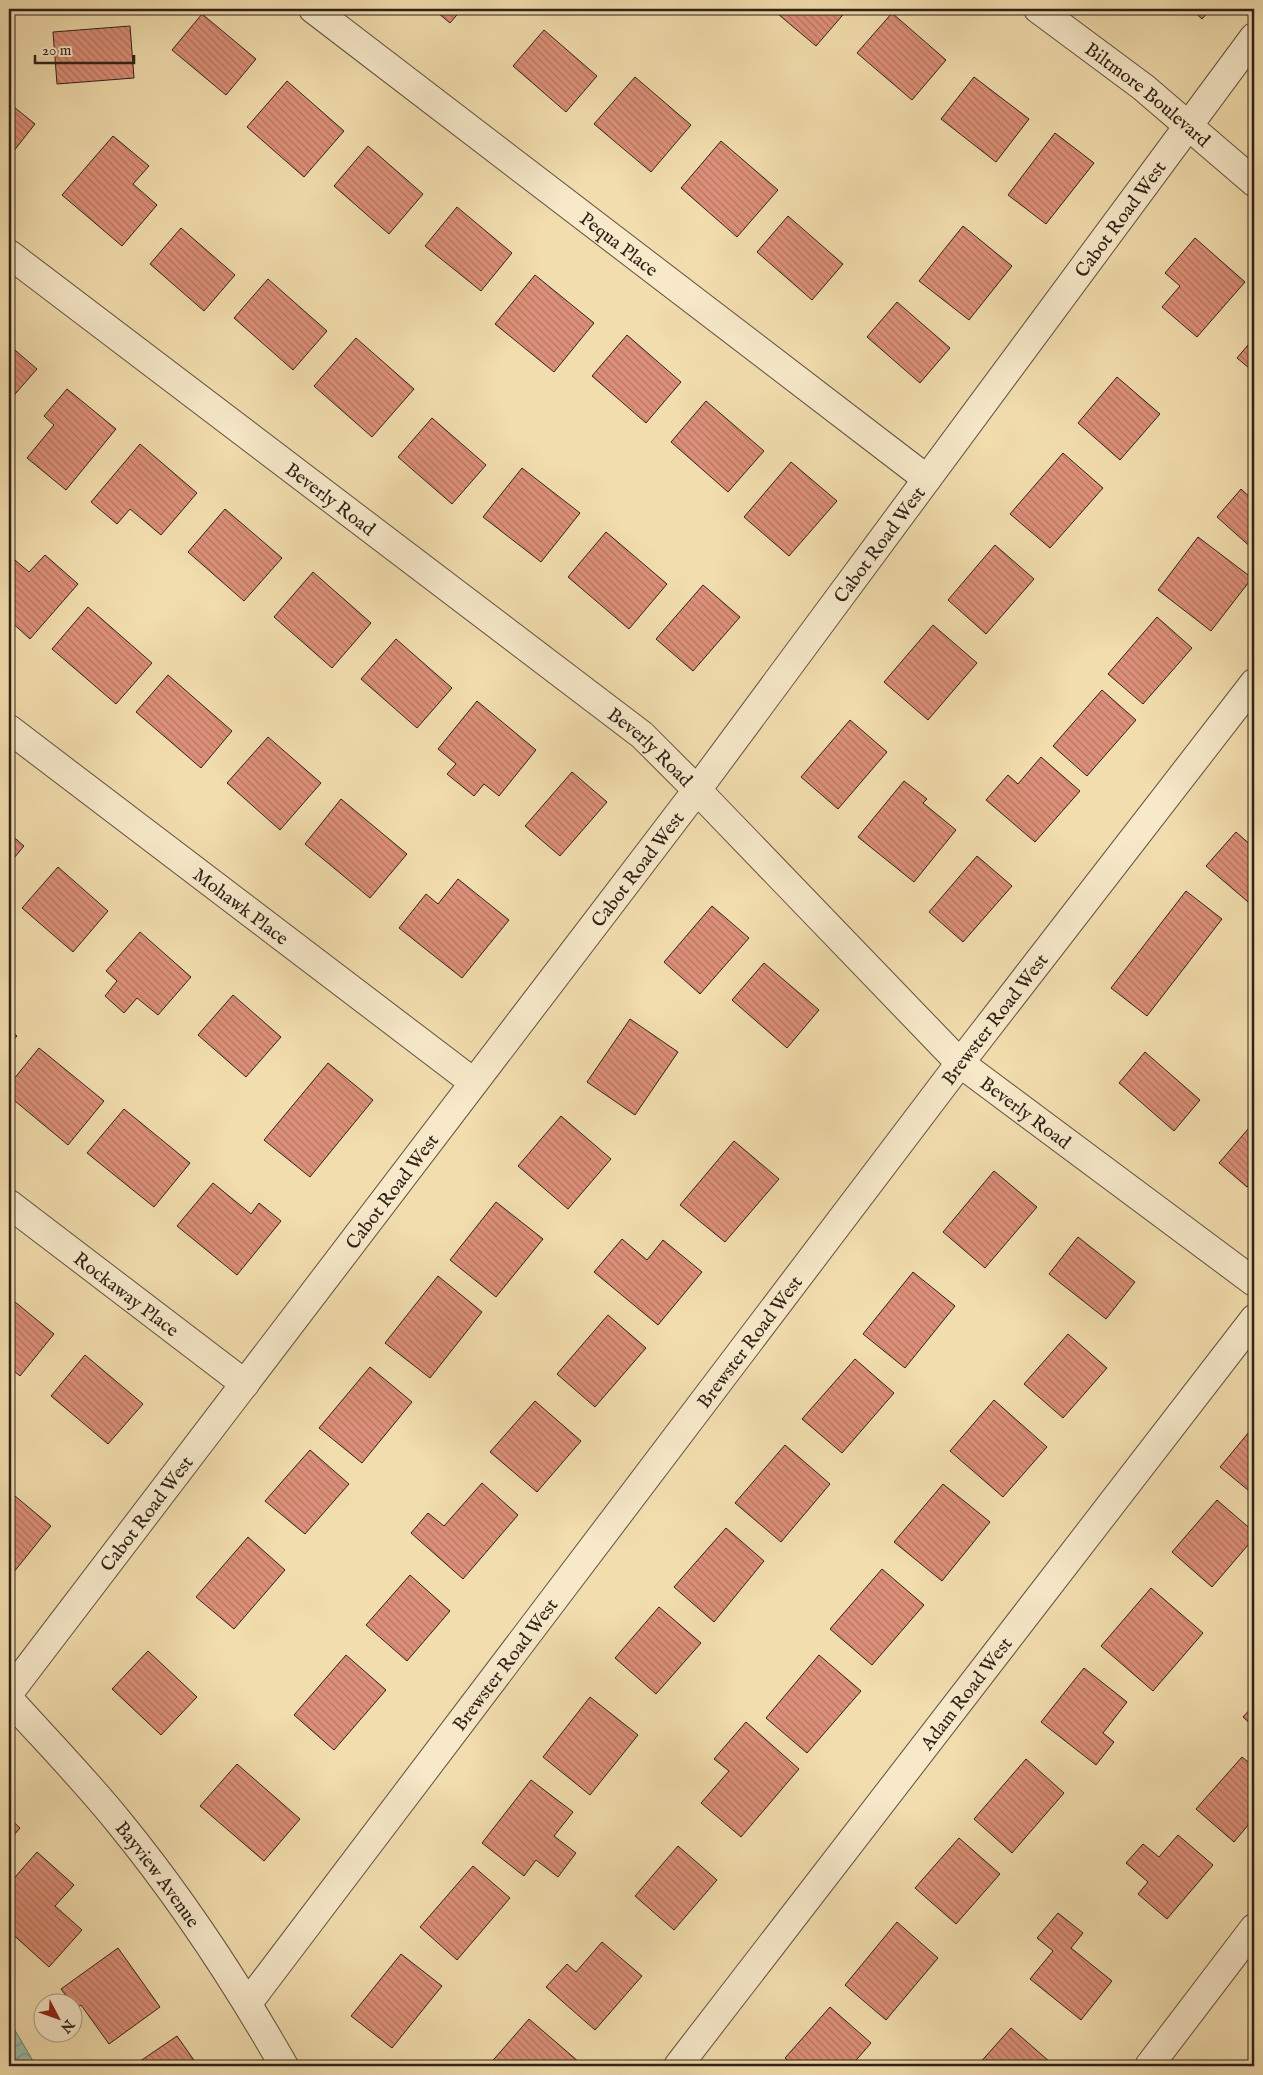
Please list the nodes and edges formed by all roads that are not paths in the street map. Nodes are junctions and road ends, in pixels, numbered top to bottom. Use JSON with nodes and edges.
{"nodes":[{"id":1,"x":313,"y":9,"type":"edge"},
{"id":2,"x":1038,"y":9,"type":"edge"},
{"id":3,"x":1254,"y":38,"type":"edge"},
{"id":4,"x":1188,"y":127,"type":"junction"},
{"id":5,"x":1254,"y":182,"type":"edge"},
{"id":6,"x":9,"y":254,"type":"edge"},
{"id":7,"x":927,"y":480,"type":"junction"},
{"id":8,"x":1254,"y":683,"type":"edge"},
{"id":9,"x":9,"y":729,"type":"edge"},
{"id":10,"x":697,"y":790,"type":"junction"},
{"id":11,"x":960,"y":1063,"type":"junction"},
{"id":12,"x":474,"y":1082,"type":"junction"},
{"id":13,"x":9,"y":1204,"type":"edge"},
{"id":14,"x":1254,"y":1282,"type":"edge"},
{"id":15,"x":1254,"y":1319,"type":"edge"},
{"id":16,"x":245,"y":1384,"type":"junction"},
{"id":17,"x":9,"y":1693,"type":"edge"},
{"id":18,"x":9,"y":1699,"type":"edge"},
{"id":19,"x":1254,"y":1928,"type":"edge"},
{"id":20,"x":248,"y":2003,"type":"junction"},
{"id":21,"x":284,"y":2066,"type":"edge"},
{"id":22,"x":678,"y":2066,"type":"edge"},
{"id":23,"x":1149,"y":2066,"type":"edge"}],
"edges":[{"from":1,"to":7,"type":"street","name":"Pequa Place"},
{"from":2,"to":4,"type":"street","name":"Biltmore Boulevard"},
{"from":3,"to":4,"type":"street","name":"Cabot Road West"},
{"from":4,"to":5,"type":"street","name":"Biltmore Boulevard"},
{"from":4,"to":7,"type":"street","name":"Cabot Road West"},
{"from":6,"to":10,"type":"street","name":"Beverly Road"},
{"from":7,"to":10,"type":"street","name":"Cabot Road West"},
{"from":8,"to":11,"type":"street","name":"Brewster Road West"},
{"from":9,"to":12,"type":"street","name":"Mohawk Place"},
{"from":10,"to":11,"type":"street","name":"Beverly Road"},
{"from":10,"to":12,"type":"street","name":"Cabot Road West"},
{"from":11,"to":14,"type":"street","name":"Beverly Road"},
{"from":11,"to":20,"type":"street","name":"Brewster Road West"},
{"from":12,"to":16,"type":"street","name":"Cabot Road West"},
{"from":13,"to":16,"type":"street","name":"Rockaway Place"},
{"from":15,"to":22,"type":"street","name":"Adam Road West"},
{"from":16,"to":17,"type":"street","name":"Cabot Road West"},
{"from":18,"to":20,"type":"street","name":"Bayview Avenue"},
{"from":19,"to":23,"type":"street"},
{"from":20,"to":21,"type":"street","name":"Bayview Avenue"}]}
